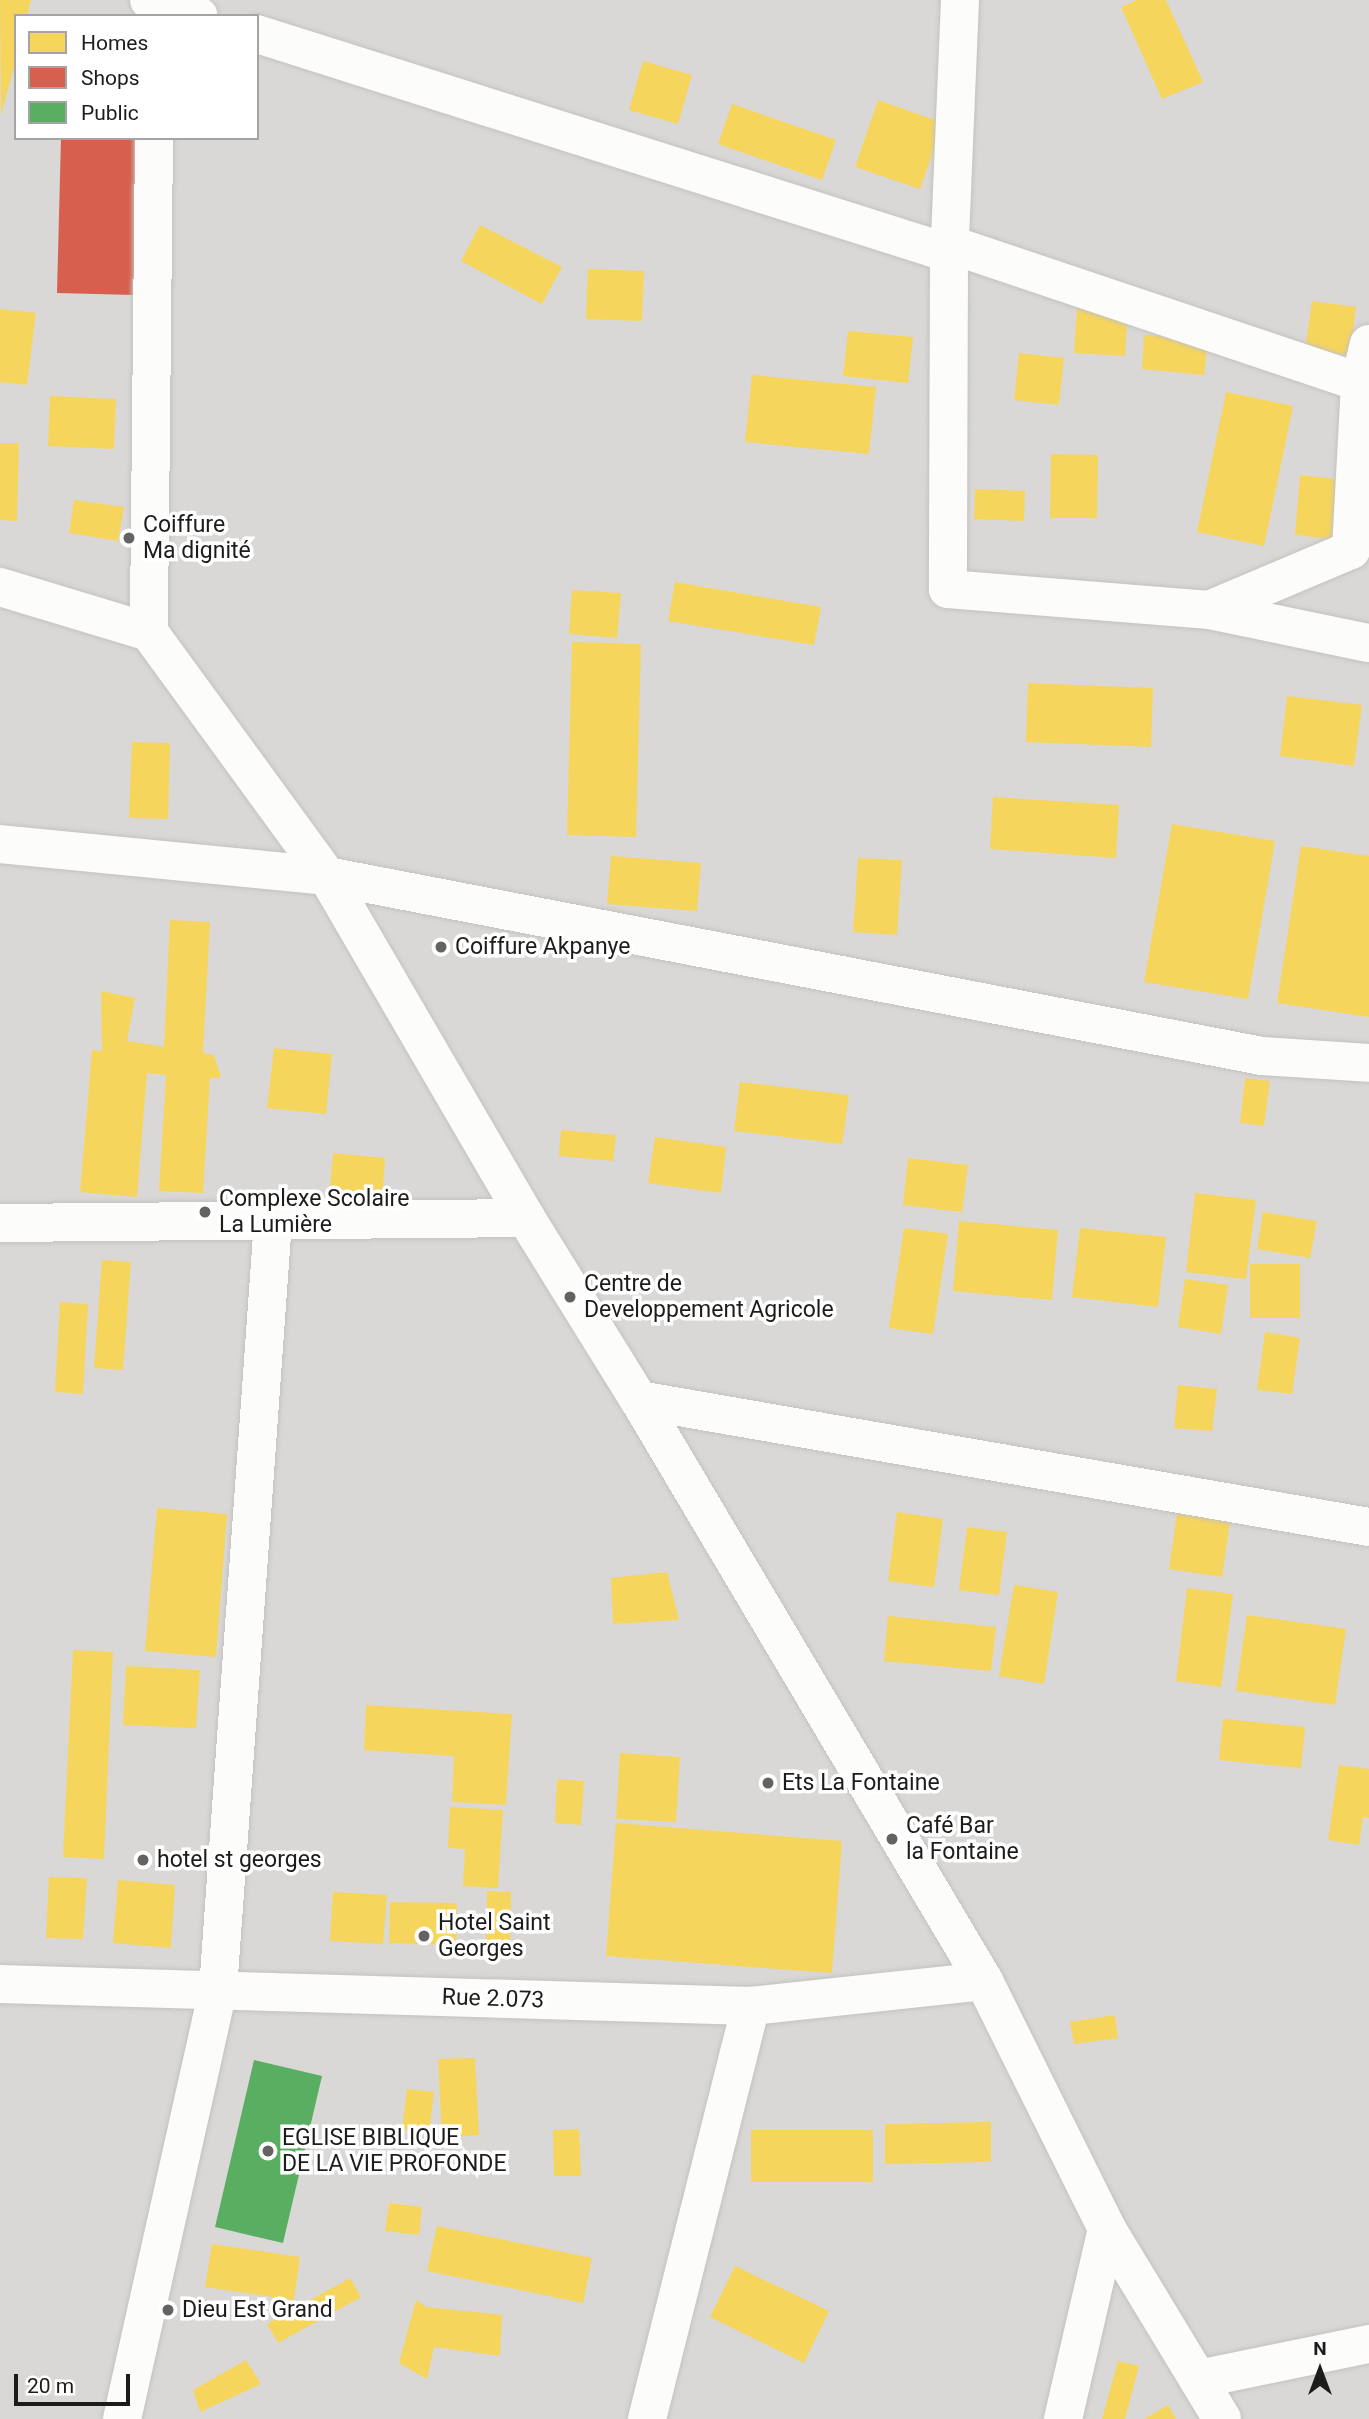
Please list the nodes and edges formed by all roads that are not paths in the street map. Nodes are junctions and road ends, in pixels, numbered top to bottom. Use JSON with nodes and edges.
{"nodes":[{"id":1,"x":960,"y":0,"type":"edge"},
{"id":2,"x":154,"y":4,"type":"edge"},
{"id":3,"x":192,"y":14,"type":"edge"},
{"id":4,"x":259,"y":35,"type":"edge"},
{"id":5,"x":154,"y":140,"type":"edge"},
{"id":6,"x":952,"y":245,"type":"junction"},
{"id":7,"x":1369,"y":344,"type":"edge"},
{"id":8,"x":1360,"y":382,"type":"junction"},
{"id":9,"x":0,"y":587,"type":"edge"},
{"id":10,"x":1209,"y":610,"type":"junction"},
{"id":11,"x":149,"y":632,"type":"junction"},
{"id":12,"x":1369,"y":642,"type":"edge"},
{"id":13,"x":0,"y":844,"type":"edge"},
{"id":14,"x":327,"y":876,"type":"junction"},
{"id":15,"x":1369,"y":1063,"type":"edge"},
{"id":16,"x":526,"y":1218,"type":"junction"},
{"id":17,"x":273,"y":1220,"type":"junction"},
{"id":18,"x":0,"y":1223,"type":"edge"},
{"id":19,"x":639,"y":1399,"type":"junction"},
{"id":20,"x":1369,"y":1527,"type":"edge"},
{"id":21,"x":984,"y":1981,"type":"junction"},
{"id":22,"x":0,"y":1984,"type":"edge"},
{"id":23,"x":218,"y":1990,"type":"junction"},
{"id":24,"x":751,"y":2006,"type":"junction"},
{"id":25,"x":1107,"y":2228,"type":"junction"},
{"id":26,"x":1369,"y":2344,"type":"edge"},
{"id":27,"x":1198,"y":2379,"type":"junction"},
{"id":28,"x":122,"y":2419,"type":"edge"},
{"id":29,"x":647,"y":2419,"type":"edge"},
{"id":30,"x":1063,"y":2419,"type":"edge"},
{"id":31,"x":1222,"y":2419,"type":"edge"}],
"edges":[{"from":1,"to":6,"type":"street"},
{"from":2,"to":3,"type":"street"},
{"from":4,"to":6,"type":"street"},
{"from":5,"to":11,"type":"street"},
{"from":6,"to":8,"type":"street"},
{"from":6,"to":10,"type":"street"},
{"from":7,"to":8,"type":"street"},
{"from":8,"to":10,"type":"street"},
{"from":9,"to":11,"type":"street"},
{"from":10,"to":12,"type":"street"},
{"from":11,"to":14,"type":"street"},
{"from":13,"to":14,"type":"street"},
{"from":14,"to":15,"type":"street"},
{"from":14,"to":16,"type":"street"},
{"from":16,"to":17,"type":"street"},
{"from":16,"to":19,"type":"street"},
{"from":17,"to":18,"type":"street"},
{"from":17,"to":23,"type":"street"},
{"from":19,"to":20,"type":"street"},
{"from":19,"to":21,"type":"street"},
{"from":21,"to":24,"type":"street","name":"Rue 2.073"},
{"from":21,"to":25,"type":"street"},
{"from":22,"to":23,"type":"street","name":"Rue 2.073"},
{"from":23,"to":24,"type":"street","name":"Rue 2.073"},
{"from":23,"to":28,"type":"street"},
{"from":24,"to":29,"type":"street"},
{"from":25,"to":27,"type":"street"},
{"from":25,"to":30,"type":"street"},
{"from":26,"to":27,"type":"street"},
{"from":27,"to":31,"type":"street"}]}
